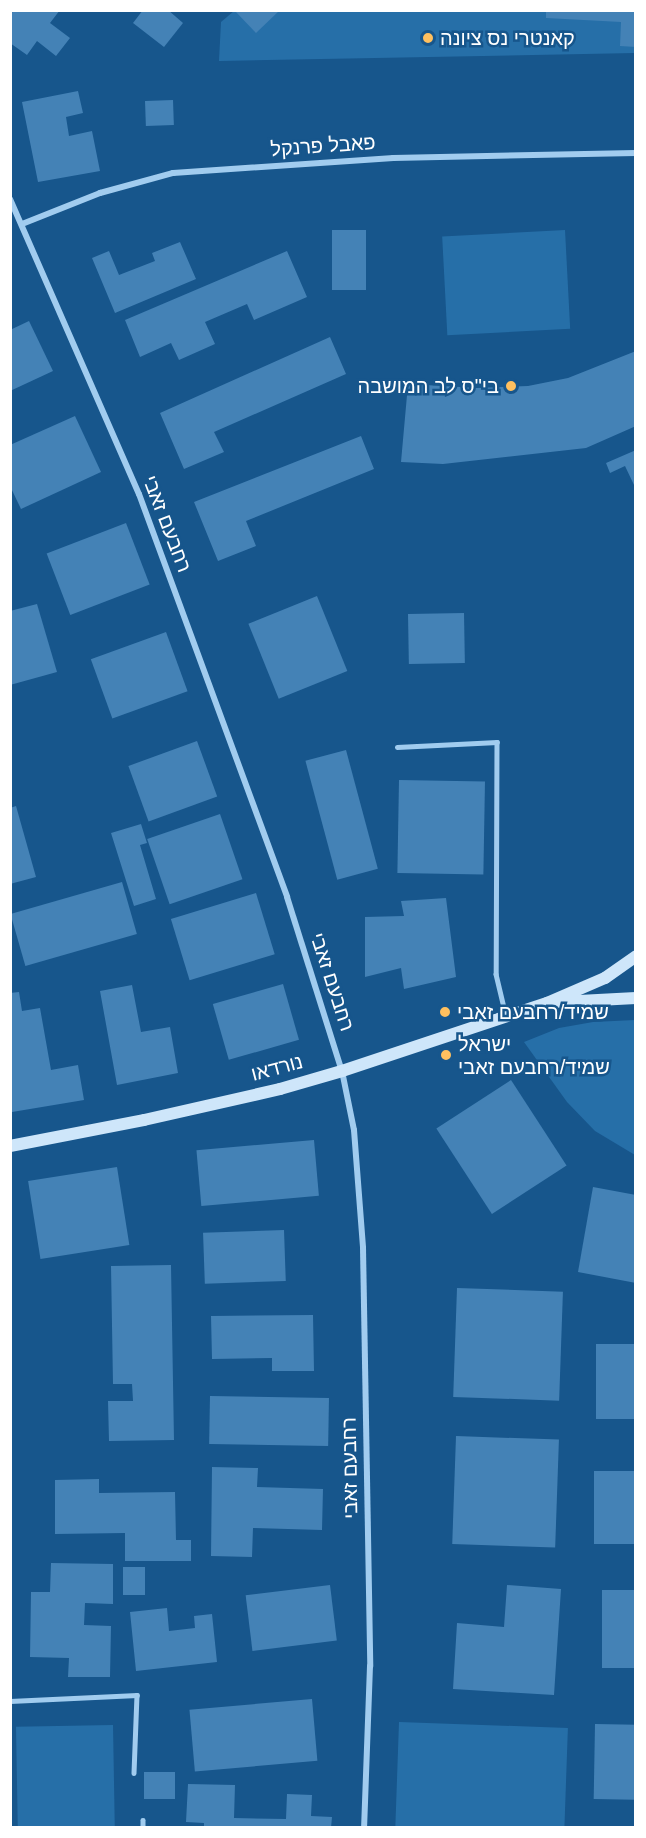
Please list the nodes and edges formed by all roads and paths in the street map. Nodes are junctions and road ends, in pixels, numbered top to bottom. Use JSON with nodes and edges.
{"nodes":[{"id":1,"x":636,"y":153,"type":"edge"},
{"id":2,"x":10,"y":199,"type":"edge"},
{"id":3,"x":22,"y":225,"type":"junction"},
{"id":4,"x":397,"y":747,"type":"dead end"},
{"id":5,"x":636,"y":956,"type":"edge"},
{"id":6,"x":636,"y":998,"type":"edge"},
{"id":7,"x":547,"y":1003,"type":"junction"},
{"id":8,"x":506,"y":1016,"type":"junction"},
{"id":9,"x":342,"y":1071,"type":"junction"},
{"id":10,"x":10,"y":1146,"type":"edge"},
{"id":11,"x":10,"y":1701,"type":"edge"},
{"id":12,"x":134,"y":1773,"type":"dead end"},
{"id":13,"x":143,"y":1820,"type":"dead end"},
{"id":14,"x":143,"y":1827,"type":"edge"},
{"id":15,"x":364,"y":1827,"type":"edge"}],
"edges":[{"from":1,"to":3,"type":"street","name":"פאבל פרנקל"},
{"from":2,"to":3,"type":"street","name":"רחבעם זאבי"},
{"from":3,"to":9,"type":"street","name":"רחבעם זאבי"},
{"from":4,"to":8,"type":"lane"},
{"from":5,"to":7,"type":"street","name":"נורדאו"},
{"from":6,"to":7,"type":"street","name":"נורדאו"},
{"from":7,"to":8,"type":"street","name":"נורדאו"},
{"from":8,"to":9,"type":"street","name":"נורדאו"},
{"from":9,"to":10,"type":"street","name":"נורדאו"},
{"from":9,"to":15,"type":"street","name":"רחבעם זאבי"},
{"from":11,"to":12,"type":"lane"},
{"from":13,"to":14,"type":"lane"}]}
